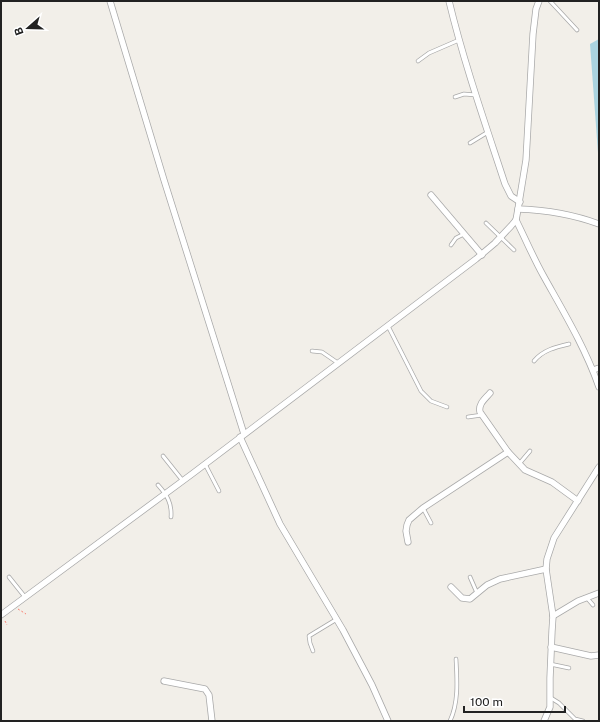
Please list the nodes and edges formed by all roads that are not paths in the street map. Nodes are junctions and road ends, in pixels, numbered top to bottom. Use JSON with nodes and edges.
{"nodes":[{"id":1,"x":110,"y":1,"type":"edge"},
{"id":2,"x":449,"y":1,"type":"edge"},
{"id":3,"x":539,"y":1,"type":"edge"},
{"id":4,"x":550,"y":1,"type":"edge"},
{"id":5,"x":577,"y":30,"type":"dead end"},
{"id":6,"x":459,"y":40,"type":"junction"},
{"id":7,"x":418,"y":61,"type":"dead end"},
{"id":8,"x":476,"y":96,"type":"junction"},
{"id":9,"x":455,"y":97,"type":"dead end"},
{"id":10,"x":488,"y":132,"type":"junction"},
{"id":11,"x":470,"y":143,"type":"dead end"},
{"id":12,"x":431,"y":195,"type":"dead end"},
{"id":13,"x":520,"y":202,"type":"junction"},
{"id":14,"x":518,"y":209,"type":"junction"},
{"id":15,"x":516,"y":220,"type":"junction"},
{"id":16,"x":486,"y":222,"type":"dead end"},
{"id":17,"x":599,"y":224,"type":"edge"},
{"id":18,"x":464,"y":234,"type":"junction"},
{"id":19,"x":502,"y":237,"type":"junction"},
{"id":20,"x":451,"y":245,"type":"dead end"},
{"id":21,"x":514,"y":250,"type":"dead end"},
{"id":22,"x":482,"y":255,"type":"junction"},
{"id":23,"x":388,"y":326,"type":"junction"},
{"id":24,"x":570,"y":344,"type":"dead end"},
{"id":25,"x":312,"y":351,"type":"dead end"},
{"id":26,"x":534,"y":361,"type":"dead end"},
{"id":27,"x":338,"y":363,"type":"junction"},
{"id":28,"x":596,"y":369,"type":"edge"},
{"id":29,"x":599,"y":387,"type":"edge"},
{"id":30,"x":490,"y":393,"type":"dead end"},
{"id":31,"x":447,"y":407,"type":"dead end"},
{"id":32,"x":482,"y":415,"type":"junction"},
{"id":33,"x":468,"y":417,"type":"dead end"},
{"id":34,"x":242,"y":436,"type":"junction"},
{"id":35,"x":530,"y":451,"type":"dead end"},
{"id":36,"x":508,"y":452,"type":"junction"},
{"id":37,"x":163,"y":456,"type":"dead end"},
{"id":38,"x":205,"y":464,"type":"junction"},
{"id":39,"x":519,"y":464,"type":"junction"},
{"id":40,"x":599,"y":467,"type":"edge"},
{"id":41,"x":182,"y":481,"type":"junction"},
{"id":42,"x":158,"y":485,"type":"dead end"},
{"id":43,"x":219,"y":491,"type":"dead end"},
{"id":44,"x":165,"y":494,"type":"junction"},
{"id":45,"x":578,"y":501,"type":"junction"},
{"id":46,"x":423,"y":508,"type":"junction"},
{"id":47,"x":171,"y":517,"type":"dead end"},
{"id":48,"x":431,"y":523,"type":"dead end"},
{"id":49,"x":408,"y":542,"type":"dead end"},
{"id":50,"x":546,"y":569,"type":"junction"},
{"id":51,"x":9,"y":577,"type":"dead end"},
{"id":52,"x":470,"y":577,"type":"dead end"},
{"id":53,"x":451,"y":587,"type":"dead end"},
{"id":54,"x":477,"y":593,"type":"junction"},
{"id":55,"x":599,"y":593,"type":"edge"},
{"id":56,"x":25,"y":597,"type":"junction"},
{"id":57,"x":587,"y":598,"type":"junction"},
{"id":58,"x":593,"y":605,"type":"dead end"},
{"id":59,"x":1,"y":615,"type":"edge"},
{"id":60,"x":553,"y":616,"type":"junction"},
{"id":61,"x":337,"y":619,"type":"junction"},
{"id":62,"x":551,"y":647,"type":"junction"},
{"id":63,"x":313,"y":651,"type":"dead end"},
{"id":64,"x":599,"y":655,"type":"edge"},
{"id":65,"x":456,"y":659,"type":"dead end"},
{"id":66,"x":550,"y":664,"type":"junction"},
{"id":67,"x":569,"y":668,"type":"dead end"},
{"id":68,"x":164,"y":681,"type":"dead end"},
{"id":69,"x":550,"y":698,"type":"junction"},
{"id":70,"x":212,"y":721,"type":"edge"},
{"id":71,"x":388,"y":721,"type":"edge"},
{"id":72,"x":450,"y":721,"type":"edge"},
{"id":73,"x":544,"y":721,"type":"edge"},
{"id":74,"x":583,"y":721,"type":"edge"}],
"edges":[{"from":1,"to":34,"type":"street"},
{"from":2,"to":6,"type":"street"},
{"from":3,"to":13,"type":"street"},
{"from":4,"to":5,"type":"lane"},
{"from":6,"to":7,"type":"lane"},
{"from":6,"to":8,"type":"street"},
{"from":8,"to":9,"type":"lane"},
{"from":8,"to":10,"type":"street"},
{"from":10,"to":11,"type":"lane"},
{"from":10,"to":13,"type":"street"},
{"from":12,"to":18,"type":"street"},
{"from":13,"to":14,"type":"street"},
{"from":14,"to":15,"type":"street"},
{"from":14,"to":17,"type":"street"},
{"from":15,"to":19,"type":"street"},
{"from":15,"to":28,"type":"street"},
{"from":16,"to":19,"type":"lane"},
{"from":18,"to":20,"type":"lane"},
{"from":18,"to":22,"type":"street"},
{"from":19,"to":21,"type":"lane"},
{"from":19,"to":22,"type":"street"},
{"from":22,"to":23,"type":"street"},
{"from":23,"to":27,"type":"street"},
{"from":23,"to":31,"type":"lane"},
{"from":24,"to":26,"type":"lane"},
{"from":25,"to":27,"type":"lane"},
{"from":27,"to":34,"type":"street"},
{"from":28,"to":29,"type":"street"},
{"from":30,"to":32,"type":"street"},
{"from":32,"to":33,"type":"lane"},
{"from":32,"to":36,"type":"street"},
{"from":34,"to":38,"type":"street"},
{"from":34,"to":61,"type":"street"},
{"from":35,"to":39,"type":"lane"},
{"from":36,"to":39,"type":"street"},
{"from":36,"to":46,"type":"street"},
{"from":37,"to":41,"type":"lane"},
{"from":38,"to":41,"type":"street"},
{"from":38,"to":43,"type":"lane"},
{"from":39,"to":45,"type":"street"},
{"from":40,"to":45,"type":"street"},
{"from":41,"to":44,"type":"street"},
{"from":42,"to":44,"type":"lane"},
{"from":44,"to":47,"type":"lane"},
{"from":44,"to":56,"type":"street"},
{"from":45,"to":50,"type":"street"},
{"from":46,"to":48,"type":"lane"},
{"from":46,"to":49,"type":"street"},
{"from":50,"to":54,"type":"street"},
{"from":50,"to":60,"type":"street"},
{"from":51,"to":56,"type":"lane"},
{"from":52,"to":54,"type":"lane"},
{"from":53,"to":54,"type":"street"},
{"from":55,"to":57,"type":"street"},
{"from":56,"to":59,"type":"street"},
{"from":57,"to":58,"type":"lane"},
{"from":57,"to":60,"type":"street"},
{"from":60,"to":62,"type":"street"},
{"from":61,"to":63,"type":"lane"},
{"from":61,"to":71,"type":"street"},
{"from":62,"to":64,"type":"street"},
{"from":62,"to":66,"type":"street"},
{"from":65,"to":72,"type":"lane"},
{"from":66,"to":67,"type":"lane"},
{"from":66,"to":69,"type":"street"},
{"from":68,"to":70,"type":"street"},
{"from":69,"to":73,"type":"street"},
{"from":69,"to":74,"type":"lane"}]}
